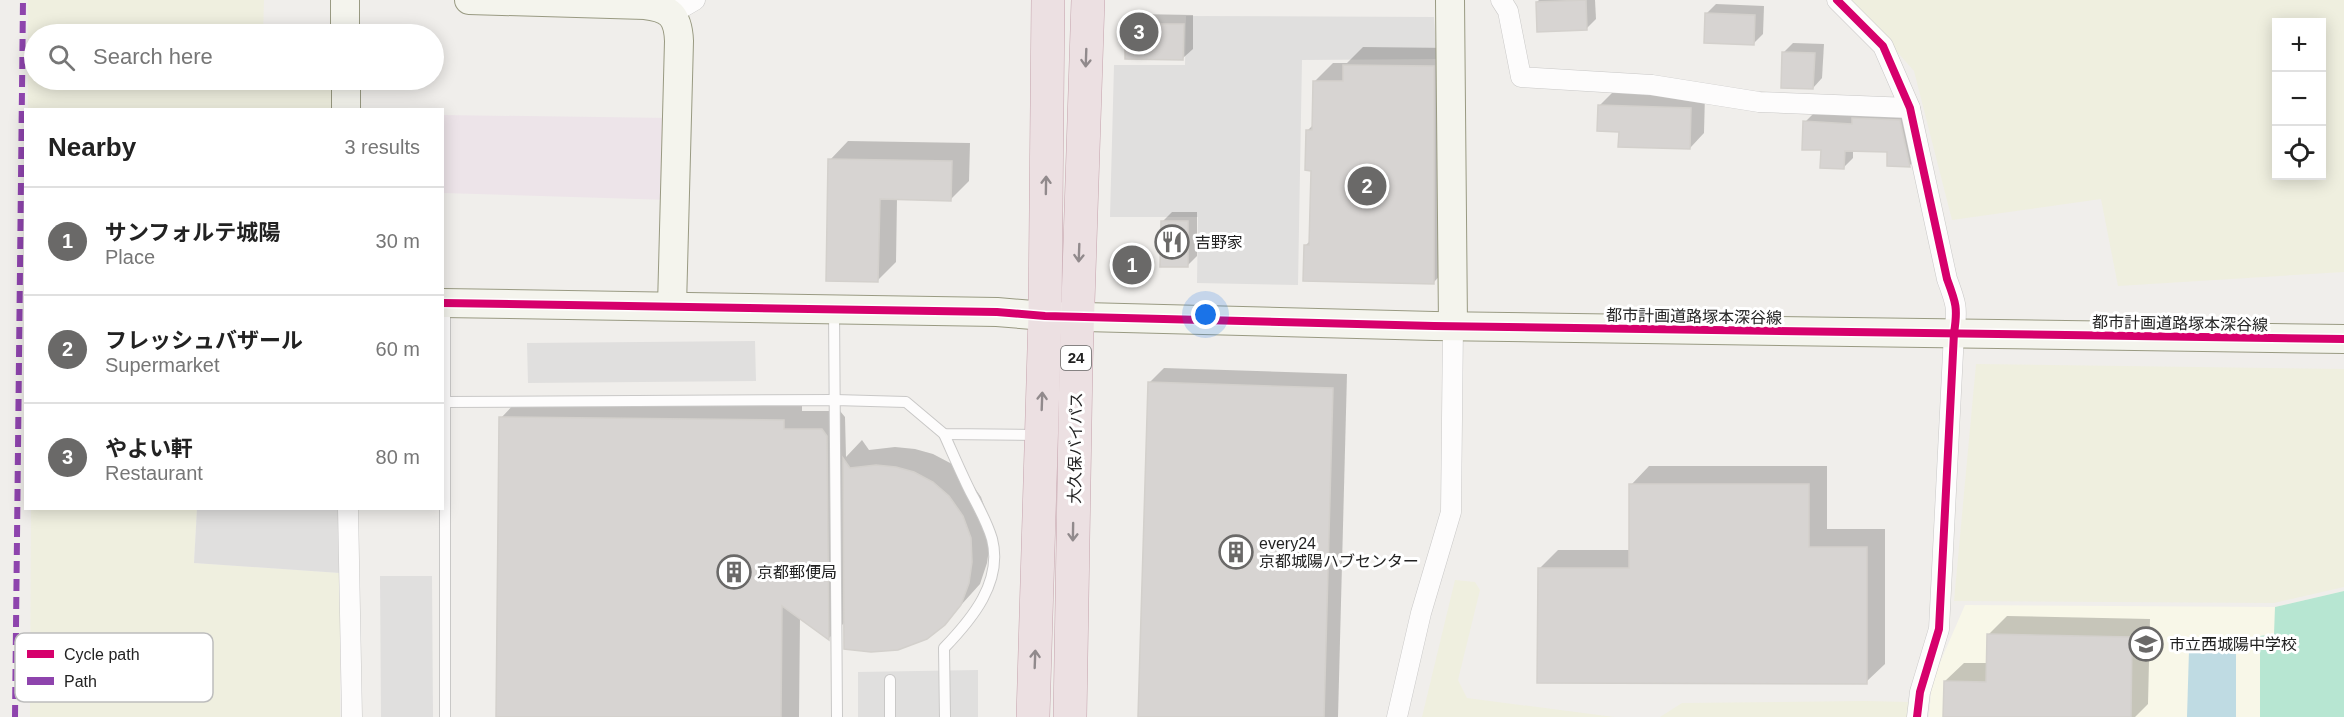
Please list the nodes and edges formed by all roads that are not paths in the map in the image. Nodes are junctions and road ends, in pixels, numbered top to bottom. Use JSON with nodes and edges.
{"nodes":[{"id":1,"x":345,"y":0,"type":"edge"},
{"id":2,"x":469,"y":0,"type":"edge"},
{"id":3,"x":695,"y":0,"type":"edge"},
{"id":4,"x":1048,"y":0,"type":"edge"},
{"id":5,"x":1088,"y":0,"type":"edge"},
{"id":6,"x":1450,"y":0,"type":"edge"},
{"id":7,"x":1501,"y":0,"type":"edge"},
{"id":8,"x":1837,"y":0,"type":"edge"},
{"id":9,"x":671,"y":14,"type":"junction"},
{"id":10,"x":345,"y":24,"type":"edge"},
{"id":11,"x":346,"y":90,"type":"edge"},
{"id":12,"x":346,"y":108,"type":"edge"},
{"id":13,"x":1911,"y":108,"type":"junction"},
{"id":14,"x":444,"y":303,"type":"edge"},
{"id":15,"x":672,"y":306,"type":"junction"},
{"id":16,"x":834,"y":309,"type":"junction"},
{"id":17,"x":1045,"y":316,"type":"junction"},
{"id":18,"x":1078,"y":316,"type":"junction"},
{"id":19,"x":1453,"y":326,"type":"junction"},
{"id":20,"x":1954,"y":333,"type":"junction"},
{"id":21,"x":2344,"y":339,"type":"edge"},
{"id":22,"x":835,"y":400,"type":"junction"},
{"id":23,"x":445,"y":402,"type":"junction"},
{"id":24,"x":944,"y":434,"type":"junction"},
{"id":25,"x":1041,"y":435,"type":"junction"},
{"id":26,"x":348,"y":510,"type":"edge"},
{"id":27,"x":890,"y":680,"type":"dead end"},
{"id":28,"x":352,"y":717,"type":"edge"},
{"id":29,"x":445,"y":717,"type":"edge"},
{"id":30,"x":837,"y":717,"type":"edge"},
{"id":31,"x":890,"y":717,"type":"edge"},
{"id":32,"x":945,"y":717,"type":"edge"},
{"id":33,"x":1033,"y":717,"type":"edge"},
{"id":34,"x":1070,"y":717,"type":"edge"},
{"id":35,"x":1397,"y":717,"type":"edge"},
{"id":36,"x":1917,"y":717,"type":"edge"}],
"edges":[{"from":1,"to":10,"type":"street"},
{"from":2,"to":9,"type":"street"},
{"from":3,"to":9,"type":"street"},
{"from":17,"to":4,"type":"highway","name":"大久保バイパス","number":"24","one_way":true},
{"from":5,"to":18,"type":"highway","name":"大久保バイパス","number":"24","one_way":true},
{"from":6,"to":19,"type":"street"},
{"from":7,"to":13,"type":"street"},
{"from":8,"to":13,"type":"street"},
{"from":9,"to":15,"type":"street"},
{"from":11,"to":12,"type":"street"},
{"from":13,"to":20,"type":"street"},
{"from":14,"to":15,"type":"street","name":"都市計画道路塚本深谷線"},
{"from":14,"to":23,"type":"lane"},
{"from":15,"to":16,"type":"street","name":"都市計画道路塚本深谷線"},
{"from":16,"to":17,"type":"street","name":"都市計画道路塚本深谷線"},
{"from":16,"to":22,"type":"lane"},
{"from":17,"to":18,"type":"street","name":"都市計画道路塚本深谷線"},
{"from":25,"to":17,"type":"highway","name":"大久保バイパス","number":"24","one_way":true},
{"from":18,"to":19,"type":"street","name":"都市計画道路塚本深谷線"},
{"from":18,"to":34,"type":"highway","name":"大久保バイパス","number":"24","one_way":true},
{"from":19,"to":20,"type":"street","name":"都市計画道路塚本深谷線"},
{"from":19,"to":35,"type":"street"},
{"from":20,"to":21,"type":"street","name":"都市計画道路塚本深谷線"},
{"from":20,"to":36,"type":"street"},
{"from":22,"to":23,"type":"lane"},
{"from":22,"to":24,"type":"lane"},
{"from":22,"to":30,"type":"lane"},
{"from":23,"to":29,"type":"lane"},
{"from":24,"to":25,"type":"lane"},
{"from":24,"to":32,"type":"lane"},
{"from":33,"to":25,"type":"highway","name":"大久保バイパス","number":"24","one_way":true},
{"from":26,"to":28,"type":"street"},
{"from":27,"to":31,"type":"lane"}]}
